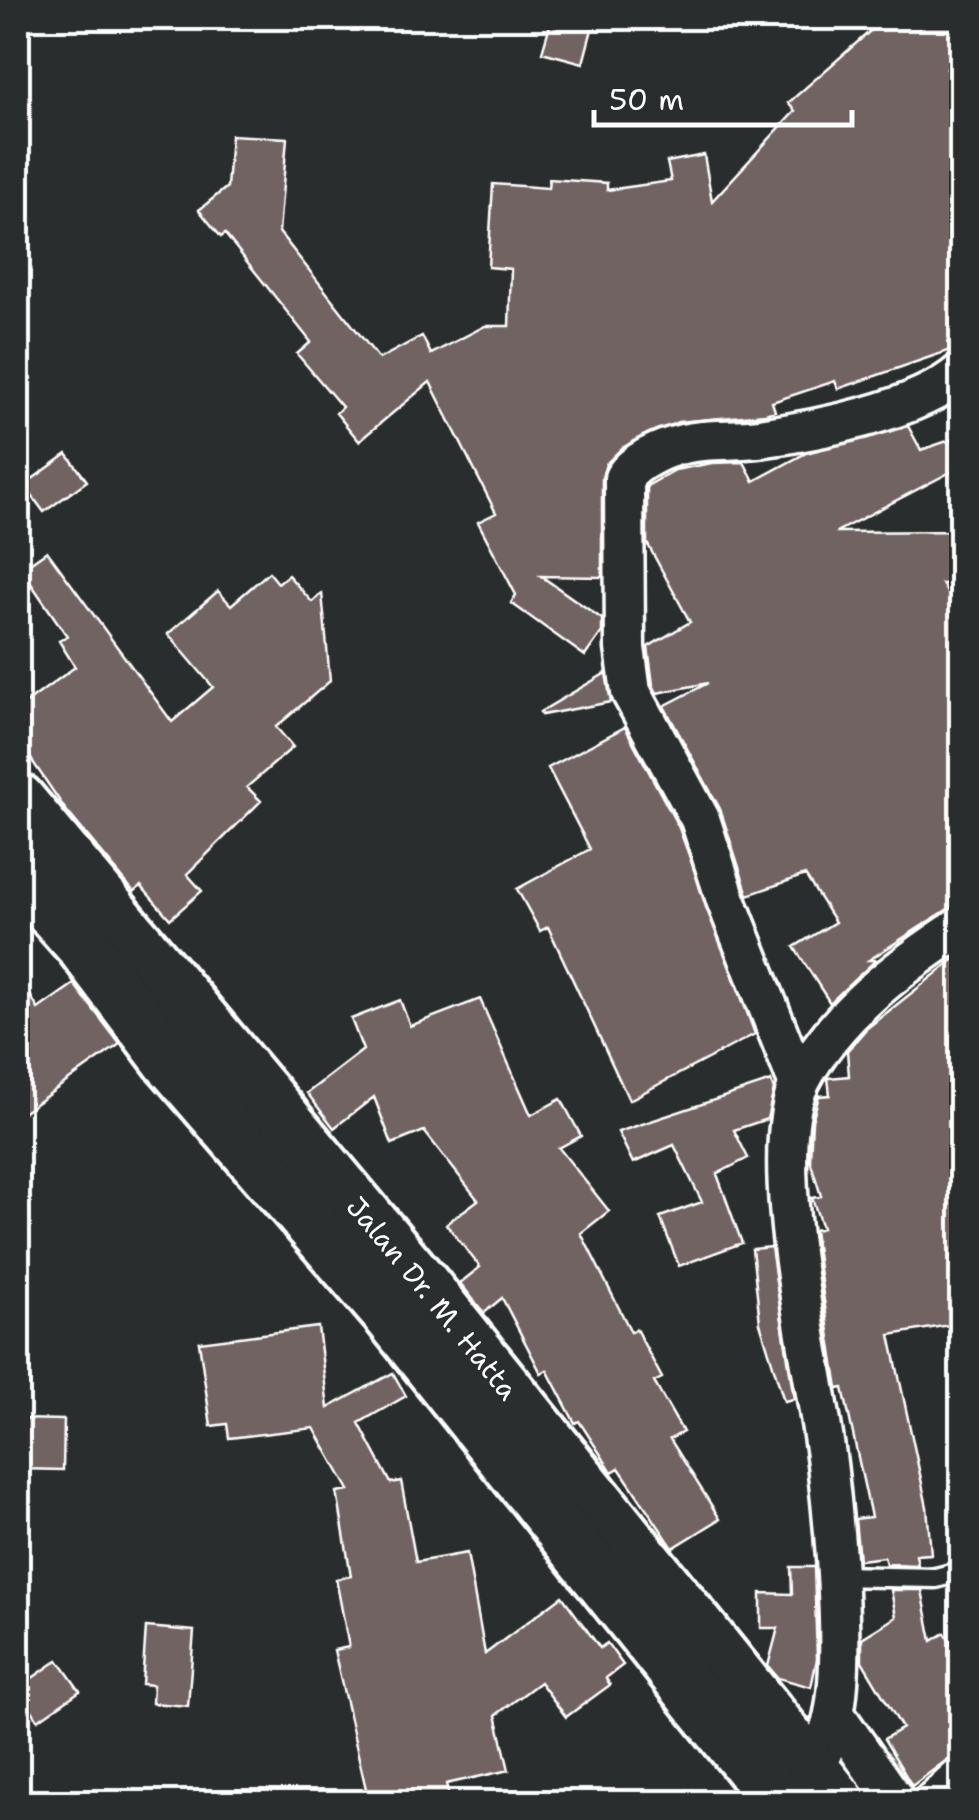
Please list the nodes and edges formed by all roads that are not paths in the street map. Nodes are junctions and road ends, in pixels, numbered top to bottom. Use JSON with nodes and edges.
{"nodes":[{"id":1,"x":962,"y":372,"type":"edge"},
{"id":2,"x":18,"y":800,"type":"edge"},
{"id":3,"x":18,"y":873,"type":"edge"},
{"id":4,"x":962,"y":926,"type":"edge"},
{"id":5,"x":799,"y":1084,"type":"junction"},
{"id":6,"x":962,"y":1570,"type":"edge"},
{"id":7,"x":835,"y":1576,"type":"junction"},
{"id":8,"x":834,"y":1713,"type":"junction"},
{"id":9,"x":962,"y":1776,"type":"edge"},
{"id":10,"x":797,"y":1796,"type":"edge"},
{"id":11,"x":896,"y":1802,"type":"edge"},
{"id":12,"x":933,"y":1802,"type":"edge"}],
"edges":[{"from":1,"to":5,"type":"street"},
{"from":2,"to":10,"type":"main road","name":"Jalan Dr. M. Hatta"},
{"from":3,"to":10,"type":"main road","name":"Jalan Dr. M. Hatta"},
{"from":4,"to":5,"type":"street"},
{"from":5,"to":7,"type":"street"},
{"from":6,"to":7,"type":"lane"},
{"from":7,"to":8,"type":"street"},
{"from":8,"to":10,"type":"street"},
{"from":8,"to":11,"type":"street"},
{"from":9,"to":12,"type":"street"}]}
